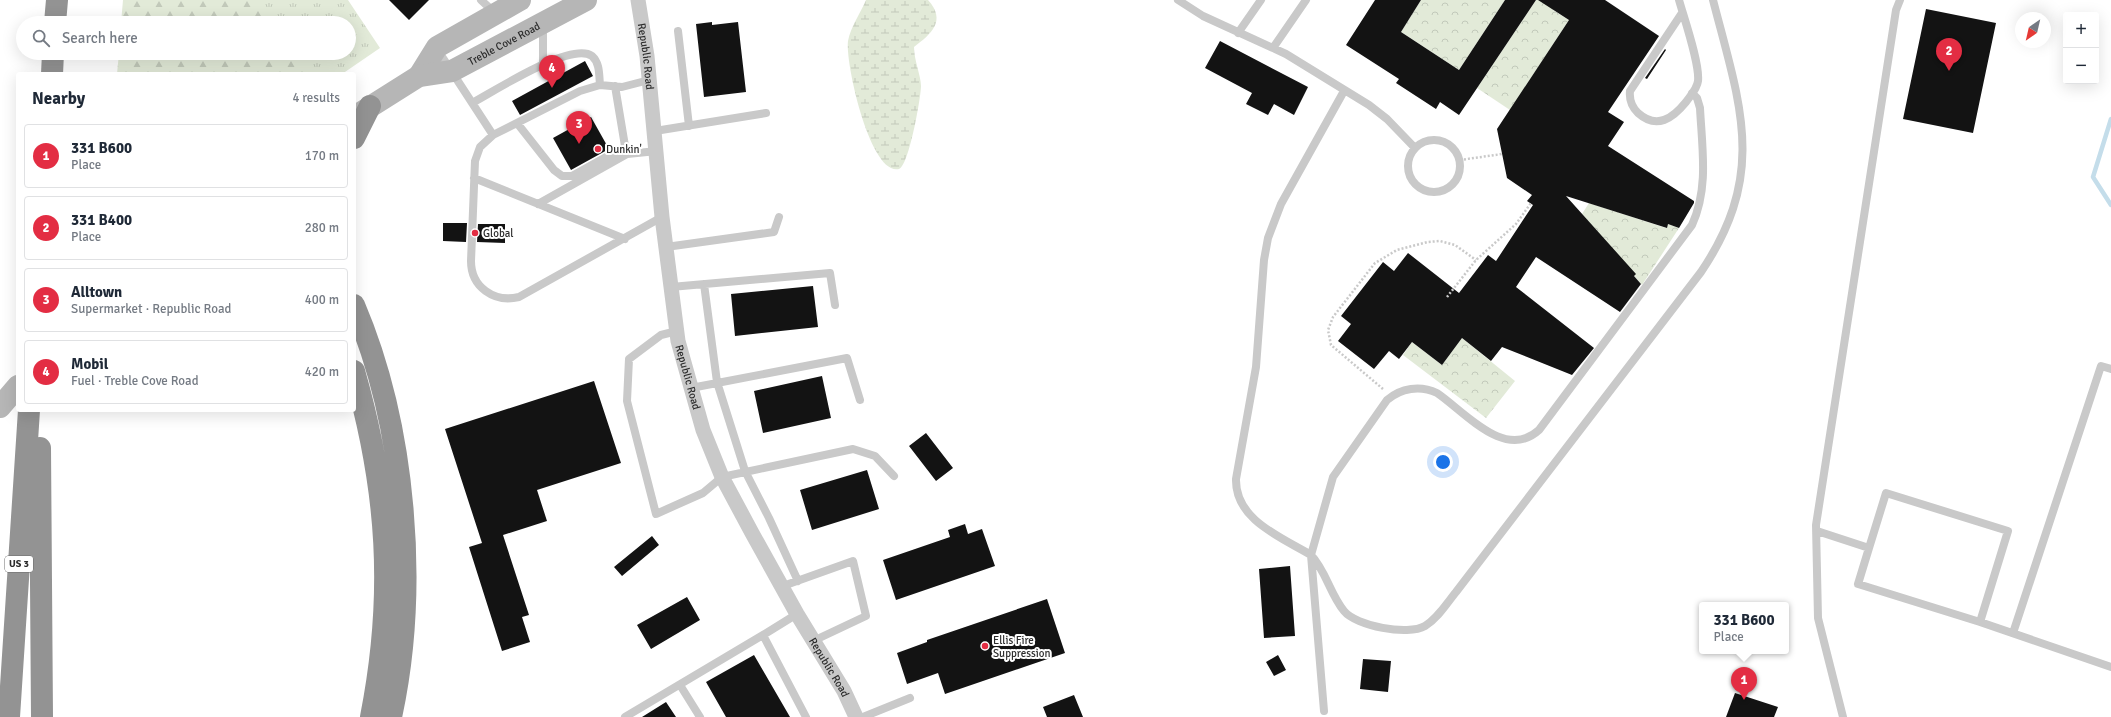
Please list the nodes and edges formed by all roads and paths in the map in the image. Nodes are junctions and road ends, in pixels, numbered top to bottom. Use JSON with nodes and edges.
{"nodes":[{"id":1,"x":57,"y":0,"type":"edge"},
{"id":2,"x":520,"y":0,"type":"edge"},
{"id":3,"x":586,"y":0,"type":"edge"},
{"id":4,"x":638,"y":0,"type":"edge"},
{"id":5,"x":1178,"y":0,"type":"edge"},
{"id":6,"x":1261,"y":0,"type":"edge"},
{"id":7,"x":1306,"y":0,"type":"edge"},
{"id":8,"x":1679,"y":0,"type":"edge"},
{"id":9,"x":1713,"y":0,"type":"edge"},
{"id":10,"x":1900,"y":0,"type":"edge"},
{"id":11,"x":489,"y":7,"type":"edge"},
{"id":12,"x":1682,"y":13,"type":"junction"},
{"id":13,"x":56,"y":16,"type":"edge"},
{"id":14,"x":543,"y":22,"type":"junction"},
{"id":15,"x":678,"y":31,"type":"dead end"},
{"id":16,"x":1238,"y":33,"type":"junction"},
{"id":17,"x":510,"y":39,"type":"junction"},
{"id":18,"x":437,"y":47,"type":"junction"},
{"id":19,"x":1273,"y":48,"type":"junction"},
{"id":20,"x":53,"y":60,"type":"edge"},
{"id":21,"x":542,"y":64,"type":"junction"},
{"id":22,"x":452,"y":71,"type":"junction"},
{"id":23,"x":52,"y":72,"type":"edge"},
{"id":24,"x":419,"y":76,"type":"junction"},
{"id":25,"x":649,"y":80,"type":"junction"},
{"id":26,"x":600,"y":85,"type":"junction"},
{"id":27,"x":615,"y":86,"type":"junction"},
{"id":28,"x":1344,"y":91,"type":"junction"},
{"id":29,"x":1692,"y":93,"type":"junction"},
{"id":30,"x":472,"y":103,"type":"junction"},
{"id":31,"x":362,"y":111,"type":"edge"},
{"id":32,"x":766,"y":113,"type":"dead end"},
{"id":33,"x":517,"y":123,"type":"junction"},
{"id":34,"x":688,"y":126,"type":"junction"},
{"id":35,"x":356,"y":131,"type":"edge"},
{"id":36,"x":655,"y":131,"type":"junction"},
{"id":37,"x":493,"y":135,"type":"junction"},
{"id":38,"x":1415,"y":148,"type":"junction"},
{"id":39,"x":625,"y":151,"type":"junction"},
{"id":40,"x":657,"y":151,"type":"junction"},
{"id":41,"x":1502,"y":154,"type":"dead end"},
{"id":42,"x":1460,"y":160,"type":"junction"},
{"id":43,"x":474,"y":178,"type":"junction"},
{"id":44,"x":1531,"y":203,"type":"dead end"},
{"id":45,"x":538,"y":204,"type":"junction"},
{"id":46,"x":779,"y":217,"type":"dead end"},
{"id":47,"x":662,"y":218,"type":"junction"},
{"id":48,"x":624,"y":238,"type":"junction"},
{"id":49,"x":666,"y":247,"type":"junction"},
{"id":50,"x":1476,"y":260,"type":"junction"},
{"id":51,"x":704,"y":284,"type":"junction"},
{"id":52,"x":671,"y":286,"type":"junction"},
{"id":53,"x":1447,"y":297,"type":"dead end"},
{"id":54,"x":835,"y":305,"type":"dead end"},
{"id":55,"x":356,"y":311,"type":"edge"},
{"id":56,"x":677,"y":331,"type":"junction"},
{"id":57,"x":2111,"y":369,"type":"edge"},
{"id":58,"x":356,"y":379,"type":"edge"},
{"id":59,"x":717,"y":382,"type":"junction"},
{"id":60,"x":16,"y":388,"type":"edge"},
{"id":61,"x":691,"y":388,"type":"junction"},
{"id":62,"x":1390,"y":397,"type":"junction"},
{"id":63,"x":860,"y":400,"type":"dead end"},
{"id":64,"x":0,"y":407,"type":"edge"},
{"id":65,"x":29,"y":412,"type":"edge"},
{"id":66,"x":39,"y":412,"type":"edge"},
{"id":67,"x":744,"y":471,"type":"junction"},
{"id":68,"x":722,"y":476,"type":"junction"},
{"id":69,"x":894,"y":476,"type":"dead end"},
{"id":70,"x":1817,"y":532,"type":"junction"},
{"id":71,"x":1869,"y":548,"type":"junction"},
{"id":72,"x":1311,"y":555,"type":"junction"},
{"id":73,"x":798,"y":581,"type":"junction"},
{"id":74,"x":783,"y":586,"type":"junction"},
{"id":75,"x":797,"y":614,"type":"junction"},
{"id":76,"x":1980,"y":622,"type":"junction"},
{"id":77,"x":2013,"y":633,"type":"junction"},
{"id":78,"x":763,"y":636,"type":"junction"},
{"id":79,"x":813,"y":641,"type":"junction"},
{"id":80,"x":2111,"y":667,"type":"edge"},
{"id":81,"x":680,"y":685,"type":"junction"},
{"id":82,"x":910,"y":698,"type":"dead end"},
{"id":83,"x":1324,"y":711,"type":"dead end"},
{"id":84,"x":9,"y":717,"type":"edge"},
{"id":85,"x":42,"y":717,"type":"edge"},
{"id":86,"x":371,"y":717,"type":"edge"},
{"id":87,"x":391,"y":717,"type":"edge"},
{"id":88,"x":625,"y":717,"type":"edge"},
{"id":89,"x":700,"y":717,"type":"edge"},
{"id":90,"x":806,"y":717,"type":"edge"},
{"id":91,"x":856,"y":717,"type":"edge"},
{"id":92,"x":863,"y":717,"type":"edge"},
{"id":93,"x":1843,"y":717,"type":"edge"}],
"edges":[{"from":1,"to":13,"type":"highway"},
{"from":2,"to":11,"type":"main road","name":"Treble Cove Road"},
{"from":3,"to":14,"type":"main road","name":"Treble Cove Road"},
{"from":4,"to":25,"type":"street","name":"Republic Road"},
{"from":5,"to":16,"type":"lane"},
{"from":6,"to":16,"type":"lane"},
{"from":7,"to":19,"type":"lane"},
{"from":8,"to":12,"type":"lane"},
{"from":9,"to":72,"type":"lane"},
{"from":10,"to":70,"type":"lane"},
{"from":11,"to":17,"type":"main road"},
{"from":11,"to":18,"type":"main road","name":"Treble Cove Road"},
{"from":12,"to":29,"type":"lane"},
{"from":12,"to":29,"type":"lane"},
{"from":14,"to":17,"type":"main road","name":"Treble Cove Road"},
{"from":14,"to":21,"type":"lane"},
{"from":15,"to":34,"type":"lane"},
{"from":16,"to":19,"type":"lane"},
{"from":17,"to":22,"type":"main road","name":"Treble Cove Road"},
{"from":18,"to":22,"type":"lane"},
{"from":18,"to":24,"type":"main road","name":"Treble Cove Road"},
{"from":19,"to":28,"type":"lane"},
{"from":20,"to":23,"type":"highway"},
{"from":21,"to":26,"type":"lane"},
{"from":21,"to":30,"type":"lane"},
{"from":22,"to":24,"type":"main road","name":"Treble Cove Road"},
{"from":22,"to":30,"type":"lane"},
{"from":24,"to":31,"type":"main road","name":"Treble Cove Road"},
{"from":25,"to":27,"type":"lane"},
{"from":25,"to":36,"type":"street","name":"Republic Road"},
{"from":26,"to":27,"type":"lane"},
{"from":26,"to":33,"type":"lane"},
{"from":27,"to":39,"type":"lane"},
{"from":28,"to":38,"type":"lane"},
{"from":28,"to":72,"type":"lane"},
{"from":29,"to":62,"type":"lane"},
{"from":30,"to":37,"type":"lane"},
{"from":31,"to":35,"type":"highway"},
{"from":32,"to":34,"type":"lane"},
{"from":33,"to":37,"type":"lane"},
{"from":33,"to":39,"type":"lane"},
{"from":34,"to":36,"type":"lane"},
{"from":36,"to":40,"type":"street","name":"Republic Road"},
{"from":37,"to":43,"type":"lane"},
{"from":38,"to":42,"type":"lane"},
{"from":38,"to":42,"type":"lane"},
{"from":39,"to":40,"type":"lane"},
{"from":39,"to":45,"type":"lane"},
{"from":40,"to":47,"type":"street","name":"Republic Road"},
{"from":41,"to":42,"type":"path"},
{"from":43,"to":45,"type":"lane"},
{"from":43,"to":48,"type":"lane"},
{"from":44,"to":50,"type":"path"},
{"from":45,"to":48,"type":"lane"},
{"from":46,"to":49,"type":"lane"},
{"from":47,"to":48,"type":"lane"},
{"from":47,"to":49,"type":"street","name":"Republic Road"},
{"from":49,"to":52,"type":"street","name":"Republic Road"},
{"from":50,"to":53,"type":"path"},
{"from":50,"to":62,"type":"path"},
{"from":51,"to":52,"type":"lane"},
{"from":51,"to":54,"type":"lane"},
{"from":51,"to":59,"type":"lane"},
{"from":52,"to":56,"type":"street","name":"Republic Road"},
{"from":55,"to":87,"type":"highway"},
{"from":56,"to":61,"type":"street","name":"Republic Road"},
{"from":56,"to":68,"type":"lane"},
{"from":57,"to":77,"type":"lane"},
{"from":58,"to":86,"type":"highway"},
{"from":59,"to":61,"type":"lane"},
{"from":59,"to":63,"type":"lane"},
{"from":59,"to":67,"type":"lane"},
{"from":60,"to":64,"type":"main road"},
{"from":61,"to":68,"type":"street","name":"Republic Road"},
{"from":62,"to":72,"type":"lane"},
{"from":65,"to":84,"type":"highway","number":"US 3"},
{"from":66,"to":85,"type":"highway"},
{"from":67,"to":68,"type":"lane"},
{"from":67,"to":69,"type":"lane"},
{"from":67,"to":73,"type":"lane"},
{"from":68,"to":74,"type":"street","name":"Republic Road"},
{"from":70,"to":71,"type":"lane"},
{"from":70,"to":93,"type":"lane"},
{"from":71,"to":76,"type":"lane"},
{"from":71,"to":76,"type":"lane"},
{"from":72,"to":83,"type":"lane"},
{"from":73,"to":74,"type":"lane"},
{"from":73,"to":79,"type":"lane"},
{"from":74,"to":75,"type":"street","name":"Republic Road"},
{"from":75,"to":78,"type":"lane"},
{"from":75,"to":79,"type":"street","name":"Republic Road"},
{"from":76,"to":77,"type":"lane"},
{"from":77,"to":80,"type":"lane"},
{"from":78,"to":81,"type":"lane"},
{"from":78,"to":90,"type":"lane"},
{"from":79,"to":91,"type":"street","name":"Republic Road"},
{"from":81,"to":88,"type":"lane"},
{"from":81,"to":89,"type":"lane"},
{"from":82,"to":92,"type":"lane"}]}
